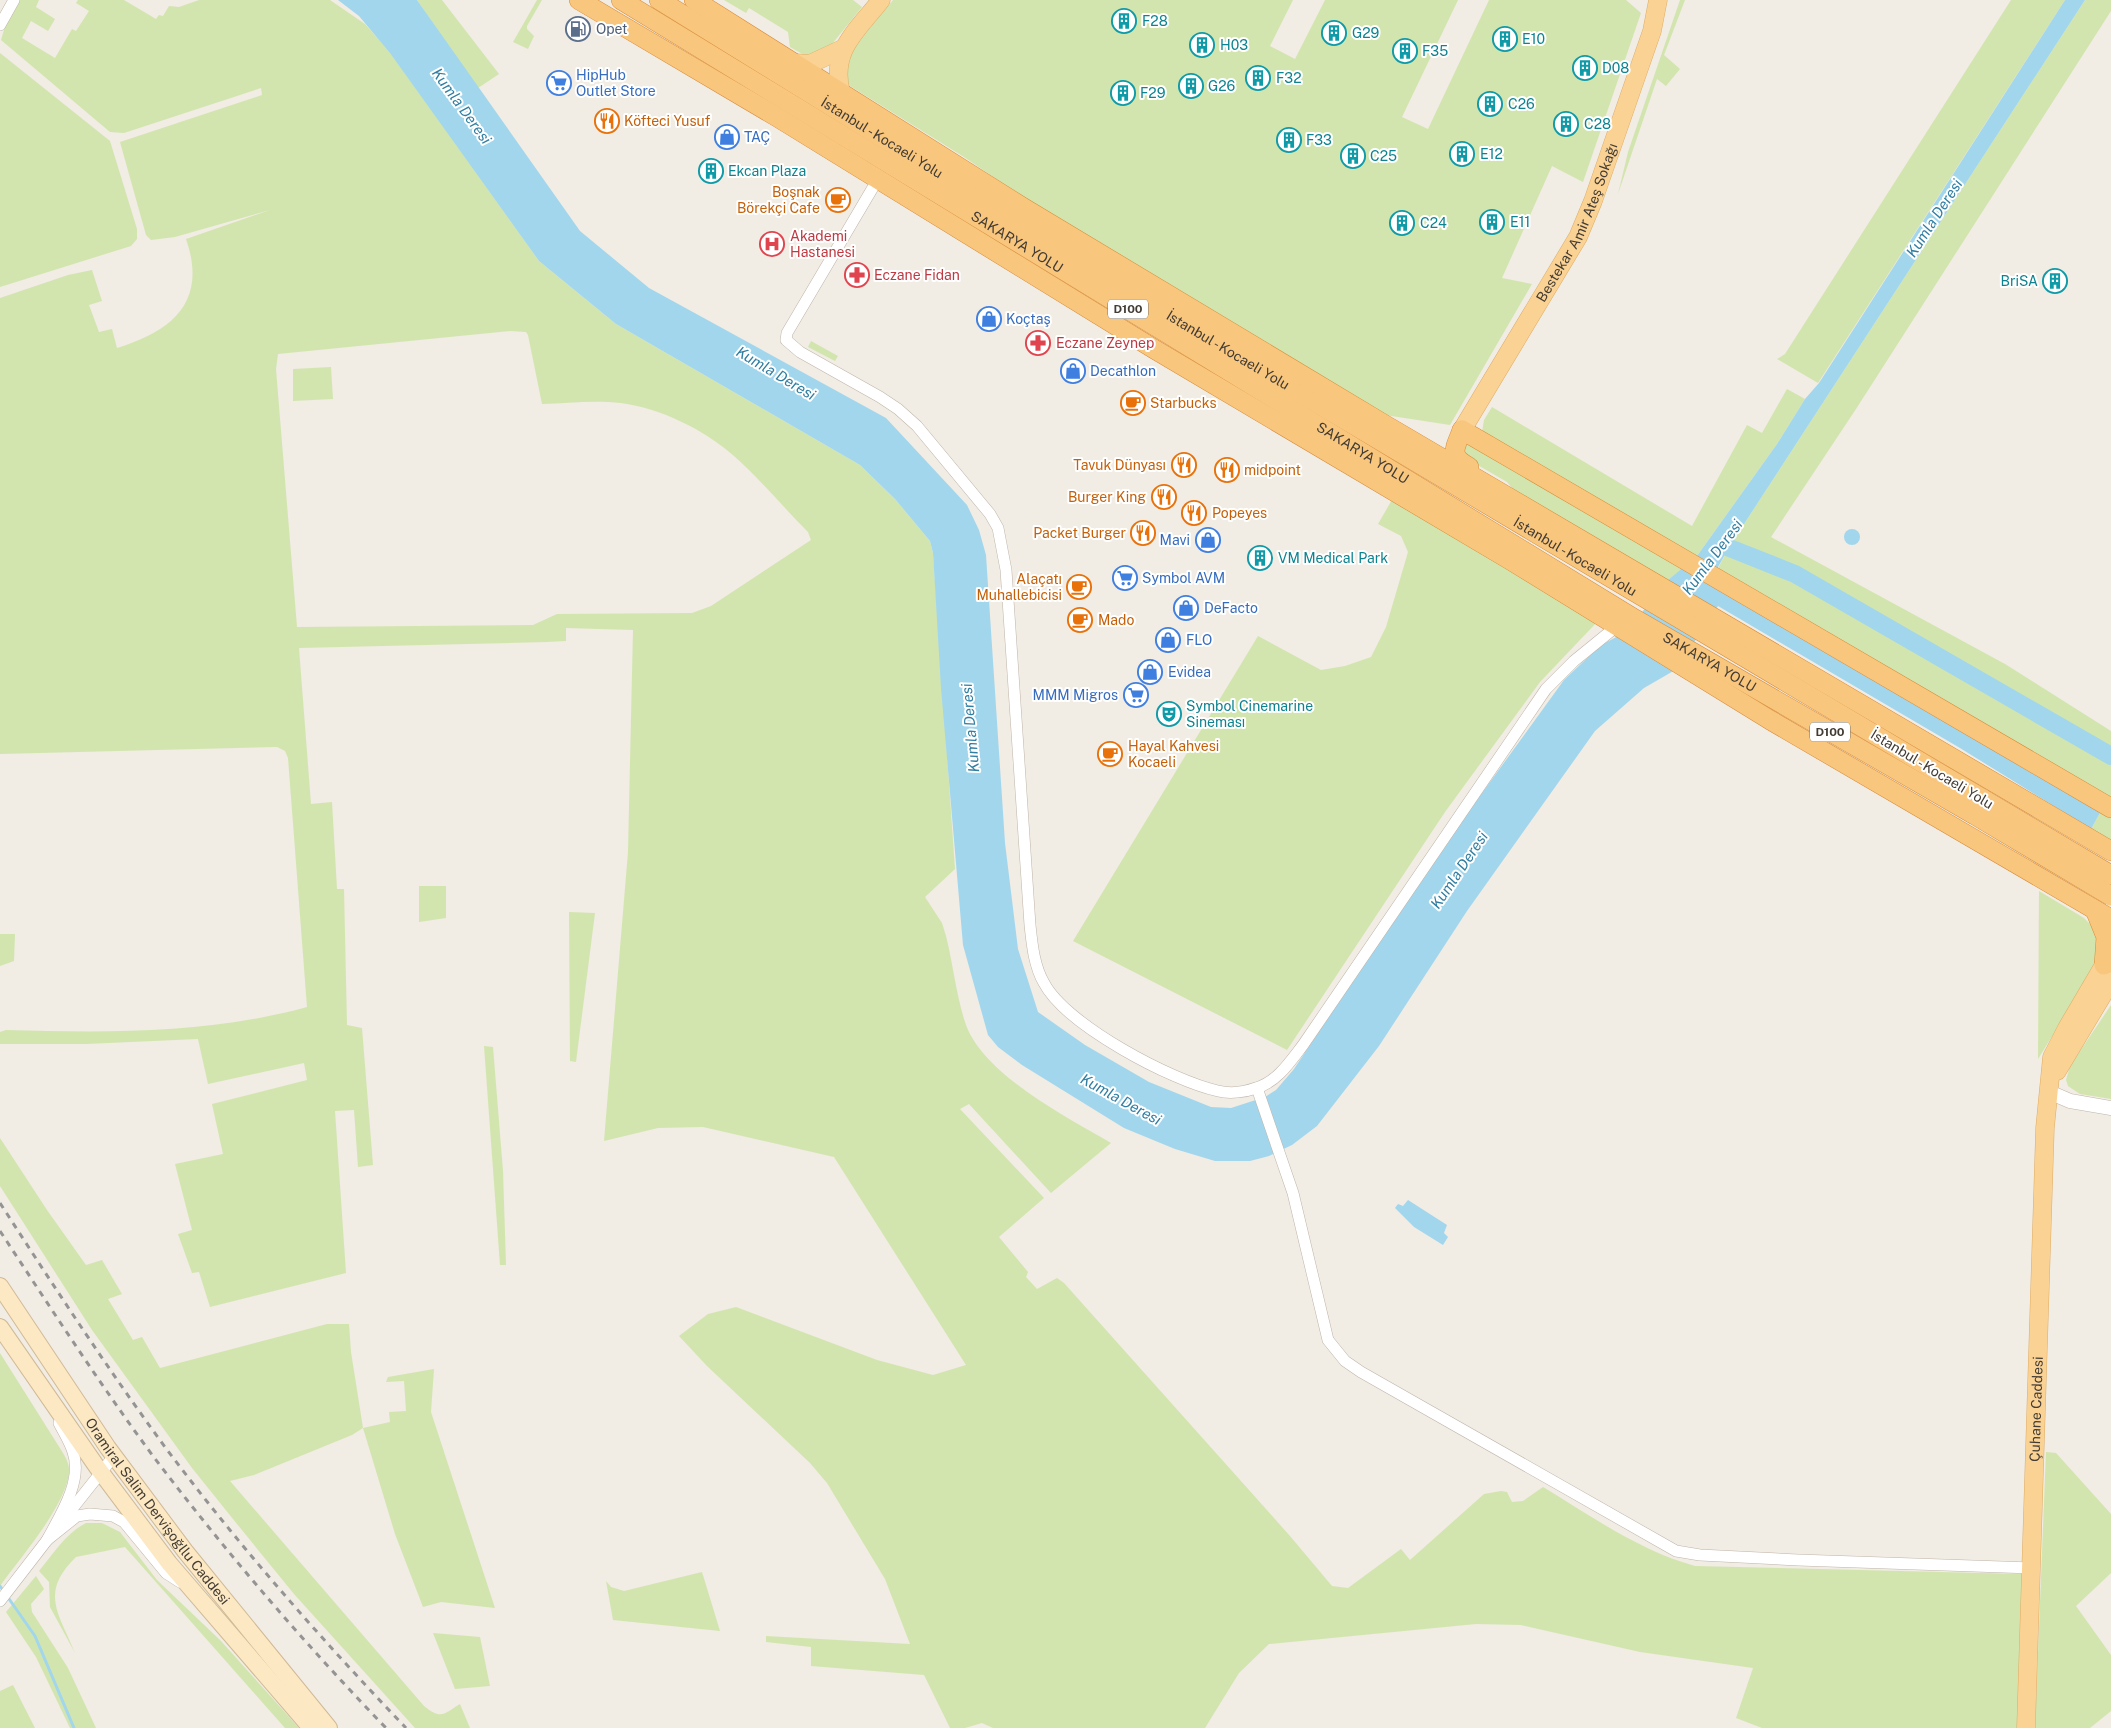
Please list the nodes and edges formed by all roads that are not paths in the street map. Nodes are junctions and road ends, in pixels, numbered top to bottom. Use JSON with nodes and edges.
{"nodes":[{"id":1,"x":14,"y":0,"type":"edge"},
{"id":2,"x":579,"y":0,"type":"edge"},
{"id":3,"x":621,"y":0,"type":"edge"},
{"id":4,"x":659,"y":0,"type":"edge"},
{"id":5,"x":668,"y":0,"type":"edge"},
{"id":6,"x":694,"y":0,"type":"edge"},
{"id":7,"x":881,"y":0,"type":"edge"},
{"id":8,"x":1661,"y":2,"type":"edge"},
{"id":9,"x":0,"y":25,"type":"edge"},
{"id":10,"x":712,"y":32,"type":"junction"},
{"id":11,"x":842,"y":48,"type":"junction"},
{"id":12,"x":795,"y":64,"type":"junction"},
{"id":13,"x":842,"y":93,"type":"junction"},
{"id":14,"x":878,"y":179,"type":"junction"},
{"id":15,"x":1462,"y":430,"type":"junction"},
{"id":16,"x":1416,"y":442,"type":"junction"},
{"id":17,"x":1510,"y":497,"type":"junction"},
{"id":18,"x":1626,"y":626,"type":"junction"},
{"id":19,"x":1730,"y":649,"type":"junction"},
{"id":20,"x":1692,"y":659,"type":"junction"},
{"id":21,"x":1862,"y":705,"type":"junction"},
{"id":22,"x":1978,"y":806,"type":"junction"},
{"id":23,"x":2111,"y":808,"type":"edge"},
{"id":24,"x":2110,"y":850,"type":"edge"},
{"id":25,"x":2111,"y":875,"type":"edge"},
{"id":26,"x":2111,"y":896,"type":"edge"},
{"id":27,"x":2073,"y":897,"type":"junction"},
{"id":28,"x":2103,"y":915,"type":"edge"},
{"id":29,"x":2111,"y":945,"type":"edge"},
{"id":30,"x":2108,"y":973,"type":"edge"},
{"id":31,"x":1258,"y":1091,"type":"junction"},
{"id":32,"x":2048,"y":1092,"type":"junction"},
{"id":33,"x":2111,"y":1108,"type":"edge"},
{"id":34,"x":0,"y":1286,"type":"edge"},
{"id":35,"x":0,"y":1327,"type":"edge"},
{"id":36,"x":44,"y":1392,"type":"junction"},
{"id":37,"x":114,"y":1456,"type":"junction"},
{"id":38,"x":101,"y":1472,"type":"junction"},
{"id":39,"x":47,"y":1540,"type":"junction"},
{"id":40,"x":2032,"y":1568,"type":"junction"},
{"id":41,"x":192,"y":1590,"type":"junction"},
{"id":42,"x":0,"y":1601,"type":"edge"},
{"id":43,"x":312,"y":1728,"type":"edge"},
{"id":44,"x":329,"y":1728,"type":"edge"},
{"id":45,"x":2026,"y":1728,"type":"edge"}],
"edges":[{"from":1,"to":9,"type":"street"},
{"from":2,"to":14,"type":"highway"},
{"from":3,"to":18,"type":"highway","name":"SAKARYA YOLU","number":"D100"},
{"from":4,"to":10,"type":"highway","name":"İstanbul - Kocaeli Yolu","number":"D100"},
{"from":5,"to":10,"type":"highway"},
{"from":6,"to":12,"type":"highway"},
{"from":7,"to":11,"type":"main road"},
{"from":8,"to":15,"type":"main road","name":"Bestekar Amir Ateş Sokağı"},
{"from":10,"to":19,"type":"highway","name":"İstanbul - Kocaeli Yolu","number":"D100"},
{"from":11,"to":12,"type":"main road"},
{"from":11,"to":13,"type":"main road"},
{"from":12,"to":13,"type":"highway"},
{"from":13,"to":16,"type":"highway"},
{"from":14,"to":18,"type":"highway"},
{"from":14,"to":31,"type":"street"},
{"from":15,"to":16,"type":"highway"},
{"from":15,"to":17,"type":"highway"},
{"from":15,"to":23,"type":"highway"},
{"from":16,"to":17,"type":"highway"},
{"from":17,"to":21,"type":"highway"},
{"from":18,"to":20,"type":"highway","name":"SAKARYA YOLU","number":"D100"},
{"from":18,"to":31,"type":"street"},
{"from":19,"to":21,"type":"highway"},
{"from":19,"to":22,"type":"highway","name":"İstanbul - Kocaeli Yolu","number":"D100"},
{"from":20,"to":22,"type":"highway","name":"SAKARYA YOLU","number":"D100"},
{"from":20,"to":27,"type":"highway"},
{"from":21,"to":24,"type":"highway"},
{"from":22,"to":25,"type":"highway","name":"İstanbul - Kocaeli Yolu","number":"D100","bridge":true},
{"from":22,"to":26,"type":"highway","name":"SAKARYA YOLU","number":"D100","bridge":true},
{"from":24,"to":27,"type":"highway"},
{"from":27,"to":28,"type":"highway"},
{"from":28,"to":30,"type":"highway"},
{"from":29,"to":30,"type":"main road","name":"Çuhane Caddesi"},
{"from":30,"to":32,"type":"main road","name":"Çuhane Caddesi"},
{"from":31,"to":40,"type":"street"},
{"from":32,"to":33,"type":"street"},
{"from":32,"to":40,"type":"main road","name":"Çuhane Caddesi"},
{"from":34,"to":37,"type":"main road","name":"Oramiral Salim Dervişoğllu Caddesi"},
{"from":35,"to":36,"type":"main road","name":"Oramiral Salim Dervişoğllu Caddesi"},
{"from":36,"to":38,"type":"main road","name":"Oramiral Salim Dervişoğllu Caddesi"},
{"from":36,"to":39,"type":"street"},
{"from":37,"to":38,"type":"street"},
{"from":37,"to":44,"type":"main road","name":"Oramiral Salim Dervişoğllu Caddesi"},
{"from":38,"to":39,"type":"street"},
{"from":38,"to":41,"type":"main road","name":"Oramiral Salim Dervişoğllu Caddesi"},
{"from":39,"to":41,"type":"street"},
{"from":39,"to":42,"type":"street"},
{"from":40,"to":45,"type":"main road","name":"Çuhane Caddesi"},
{"from":41,"to":43,"type":"main road","name":"Oramiral Salim Dervişoğllu Caddesi"}]}
